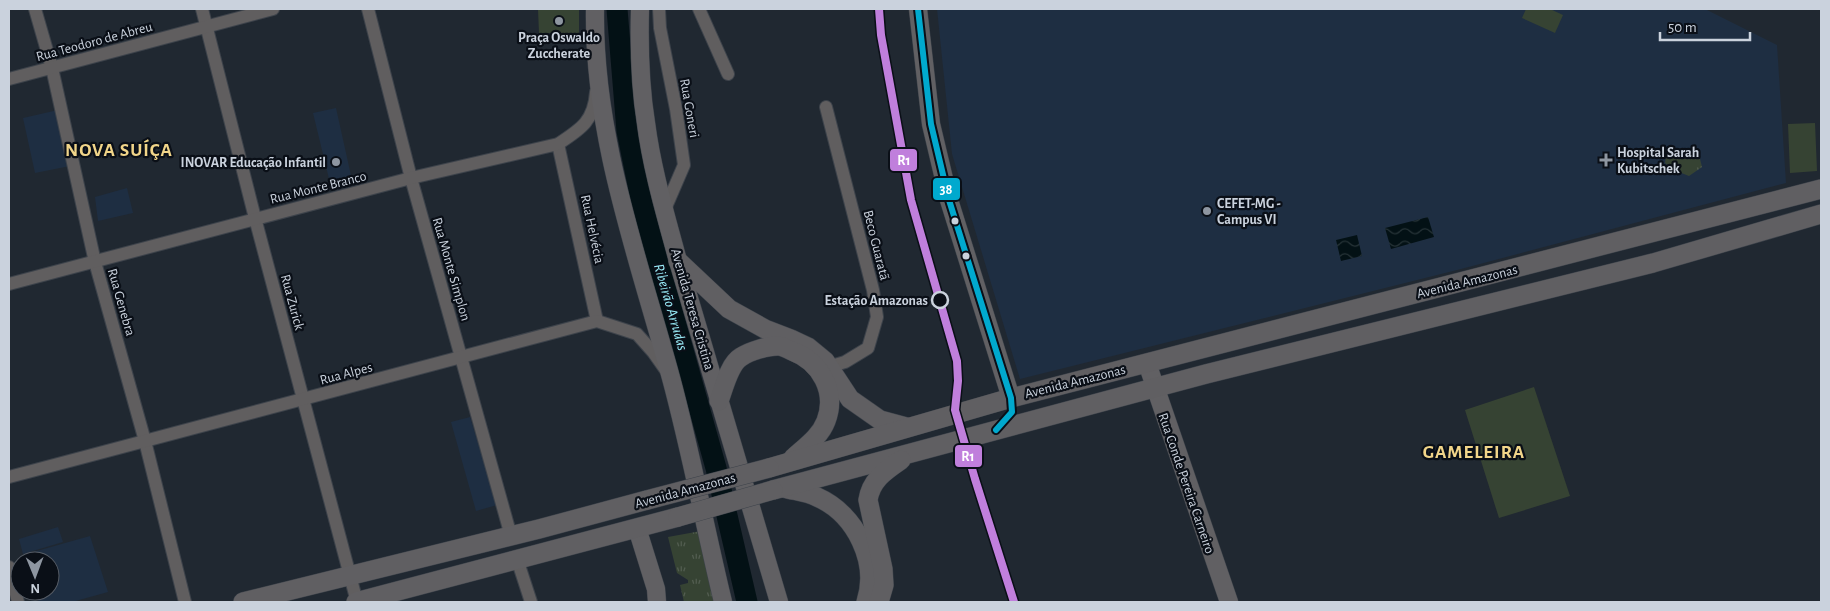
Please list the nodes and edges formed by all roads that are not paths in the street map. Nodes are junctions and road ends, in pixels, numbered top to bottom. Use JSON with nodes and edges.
{"nodes":[{"id":1,"x":35,"y":9,"type":"edge"},
{"id":2,"x":202,"y":9,"type":"edge"},
{"id":3,"x":273,"y":9,"type":"edge"},
{"id":4,"x":368,"y":9,"type":"edge"},
{"id":5,"x":595,"y":9,"type":"edge"},
{"id":6,"x":640,"y":9,"type":"edge"},
{"id":7,"x":659,"y":9,"type":"edge"},
{"id":8,"x":699,"y":9,"type":"edge"},
{"id":9,"x":918,"y":9,"type":"edge"},
{"id":10,"x":206,"y":27,"type":"junction"},
{"id":11,"x":52,"y":68,"type":"junction"},
{"id":12,"x":728,"y":74,"type":"dead end"},
{"id":13,"x":9,"y":79,"type":"edge"},
{"id":14,"x":598,"y":80,"type":"junction"},
{"id":15,"x":826,"y":107,"type":"dead end"},
{"id":16,"x":558,"y":144,"type":"junction"},
{"id":17,"x":411,"y":178,"type":"junction"},
{"id":18,"x":1821,"y":189,"type":"edge"},
{"id":19,"x":664,"y":209,"type":"junction"},
{"id":20,"x":1821,"y":214,"type":"edge"},
{"id":21,"x":255,"y":218,"type":"junction"},
{"id":22,"x":678,"y":261,"type":"junction"},
{"id":23,"x":95,"y":262,"type":"junction"},
{"id":24,"x":9,"y":284,"type":"edge"},
{"id":25,"x":598,"y":321,"type":"junction"},
{"id":26,"x":462,"y":358,"type":"junction"},
{"id":27,"x":1147,"y":363,"type":"junction"},
{"id":28,"x":828,"y":367,"type":"junction"},
{"id":29,"x":671,"y":378,"type":"junction"},
{"id":30,"x":1155,"y":388,"type":"junction"},
{"id":31,"x":303,"y":400,"type":"junction"},
{"id":32,"x":1003,"y":400,"type":"junction"},
{"id":33,"x":720,"y":401,"type":"junction"},
{"id":34,"x":911,"y":426,"type":"junction"},
{"id":35,"x":994,"y":431,"type":"junction"},
{"id":36,"x":145,"y":441,"type":"junction"},
{"id":37,"x":916,"y":452,"type":"junction"},
{"id":38,"x":789,"y":462,"type":"junction"},
{"id":39,"x":9,"y":477,"type":"edge"},
{"id":40,"x":778,"y":489,"type":"junction"},
{"id":41,"x":637,"y":528,"type":"junction"},
{"id":42,"x":511,"y":536,"type":"junction"},
{"id":43,"x":518,"y":559,"type":"junction"},
{"id":44,"x":9,"y":567,"type":"edge"},
{"id":45,"x":715,"y":568,"type":"junction"},
{"id":46,"x":350,"y":575,"type":"junction"},
{"id":47,"x":18,"y":602,"type":"edge"},
{"id":48,"x":185,"y":602,"type":"edge"},
{"id":49,"x":243,"y":602,"type":"edge"},
{"id":50,"x":357,"y":602,"type":"edge"},
{"id":51,"x":531,"y":602,"type":"edge"},
{"id":52,"x":657,"y":602,"type":"edge"},
{"id":53,"x":719,"y":602,"type":"edge"},
{"id":54,"x":724,"y":602,"type":"edge"},
{"id":55,"x":779,"y":602,"type":"edge"},
{"id":56,"x":866,"y":602,"type":"edge"},
{"id":57,"x":879,"y":602,"type":"edge"},
{"id":58,"x":1229,"y":602,"type":"edge"}],
"edges":[{"from":1,"to":11,"type":"street","name":"Rua Genebra"},
{"from":2,"to":10,"type":"street","name":"Rua Zurick"},
{"from":3,"to":10,"type":"street","name":"Rua Teodoro de Abreu"},
{"from":4,"to":17,"type":"street","name":"Rua Monte Simplon"},
{"from":5,"to":14,"type":"main road"},
{"from":6,"to":19,"type":"main road","name":"Avenida Teresa Cristina"},
{"from":7,"to":19,"type":"street","name":"Rua Goneri"},
{"from":8,"to":12,"type":"street"},
{"from":9,"to":32,"type":"main road"},
{"from":10,"to":11,"type":"street","name":"Rua Teodoro de Abreu"},
{"from":10,"to":21,"type":"street","name":"Rua Zurick"},
{"from":11,"to":13,"type":"street","name":"Rua Teodoro de Abreu"},
{"from":11,"to":23,"type":"street","name":"Rua Genebra"},
{"from":14,"to":16,"type":"street","name":"Rua Monte Branco"},
{"from":14,"to":29,"type":"main road"},
{"from":15,"to":28,"type":"street","name":"Beco Guaratã"},
{"from":16,"to":17,"type":"street","name":"Rua Monte Branco"},
{"from":16,"to":25,"type":"street","name":"Rua Helvécia"},
{"from":17,"to":21,"type":"street","name":"Rua Monte Branco"},
{"from":17,"to":26,"type":"street","name":"Rua Monte Simplon"},
{"from":18,"to":27,"type":"main road","name":"Avenida Amazonas"},
{"from":19,"to":22,"type":"main road","name":"Avenida Teresa Cristina"},
{"from":20,"to":30,"type":"main road","name":"Avenida Amazonas"},
{"from":21,"to":23,"type":"street","name":"Rua Monte Branco"},
{"from":21,"to":31,"type":"street","name":"Rua Zurick"},
{"from":22,"to":28,"type":"main road"},
{"from":22,"to":33,"type":"main road","name":"Avenida Teresa Cristina"},
{"from":23,"to":24,"type":"street","name":"Rua Monte Branco"},
{"from":23,"to":36,"type":"street","name":"Rua Genebra"},
{"from":25,"to":26,"type":"street","name":"Rua Alpes"},
{"from":25,"to":29,"type":"street"},
{"from":26,"to":31,"type":"street","name":"Rua Alpes"},
{"from":26,"to":42,"type":"street","name":"Rua Monte Simplon"},
{"from":27,"to":30,"type":"main road","name":"Rua Conde Pereira Carneiro"},
{"from":27,"to":32,"type":"main road","name":"Avenida Amazonas"},
{"from":28,"to":34,"type":"main road"},
{"from":29,"to":45,"type":"main road"},
{"from":30,"to":35,"type":"main road","name":"Avenida Amazonas"},
{"from":30,"to":58,"type":"main road","name":"Rua Conde Pereira Carneiro"},
{"from":31,"to":36,"type":"street","name":"Rua Alpes"},
{"from":31,"to":46,"type":"street","name":"Rua Zurick"},
{"from":32,"to":34,"type":"main road","name":"Avenida Amazonas"},
{"from":32,"to":35,"type":"main road"},
{"from":33,"to":38,"type":"main road"},
{"from":33,"to":55,"type":"main road","name":"Avenida Teresa Cristina"},
{"from":34,"to":38,"type":"main road","name":"Avenida Amazonas"},
{"from":35,"to":37,"type":"main road","name":"Avenida Amazonas"},
{"from":36,"to":39,"type":"street","name":"Rua Alpes"},
{"from":36,"to":48,"type":"street","name":"Rua Genebra"},
{"from":37,"to":40,"type":"main road","name":"Avenida Amazonas"},
{"from":37,"to":57,"type":"main road"},
{"from":38,"to":42,"type":"main road","name":"Avenida Amazonas","bridge":true},
{"from":40,"to":41,"type":"main road","name":"Avenida Amazonas","bridge":true},
{"from":40,"to":56,"type":"main road"},
{"from":41,"to":43,"type":"main road","name":"Avenida Amazonas"},
{"from":41,"to":52,"type":"main road"},
{"from":42,"to":46,"type":"main road","name":"Avenida Amazonas"},
{"from":43,"to":50,"type":"main road","name":"Avenida Amazonas"},
{"from":43,"to":51,"type":"street"},
{"from":44,"to":47,"type":"street"},
{"from":45,"to":53,"type":"street"},
{"from":45,"to":54,"type":"main road"},
{"from":46,"to":49,"type":"main road","name":"Avenida Amazonas"},
{"from":46,"to":50,"type":"street","name":"Rua Zurick"}]}
